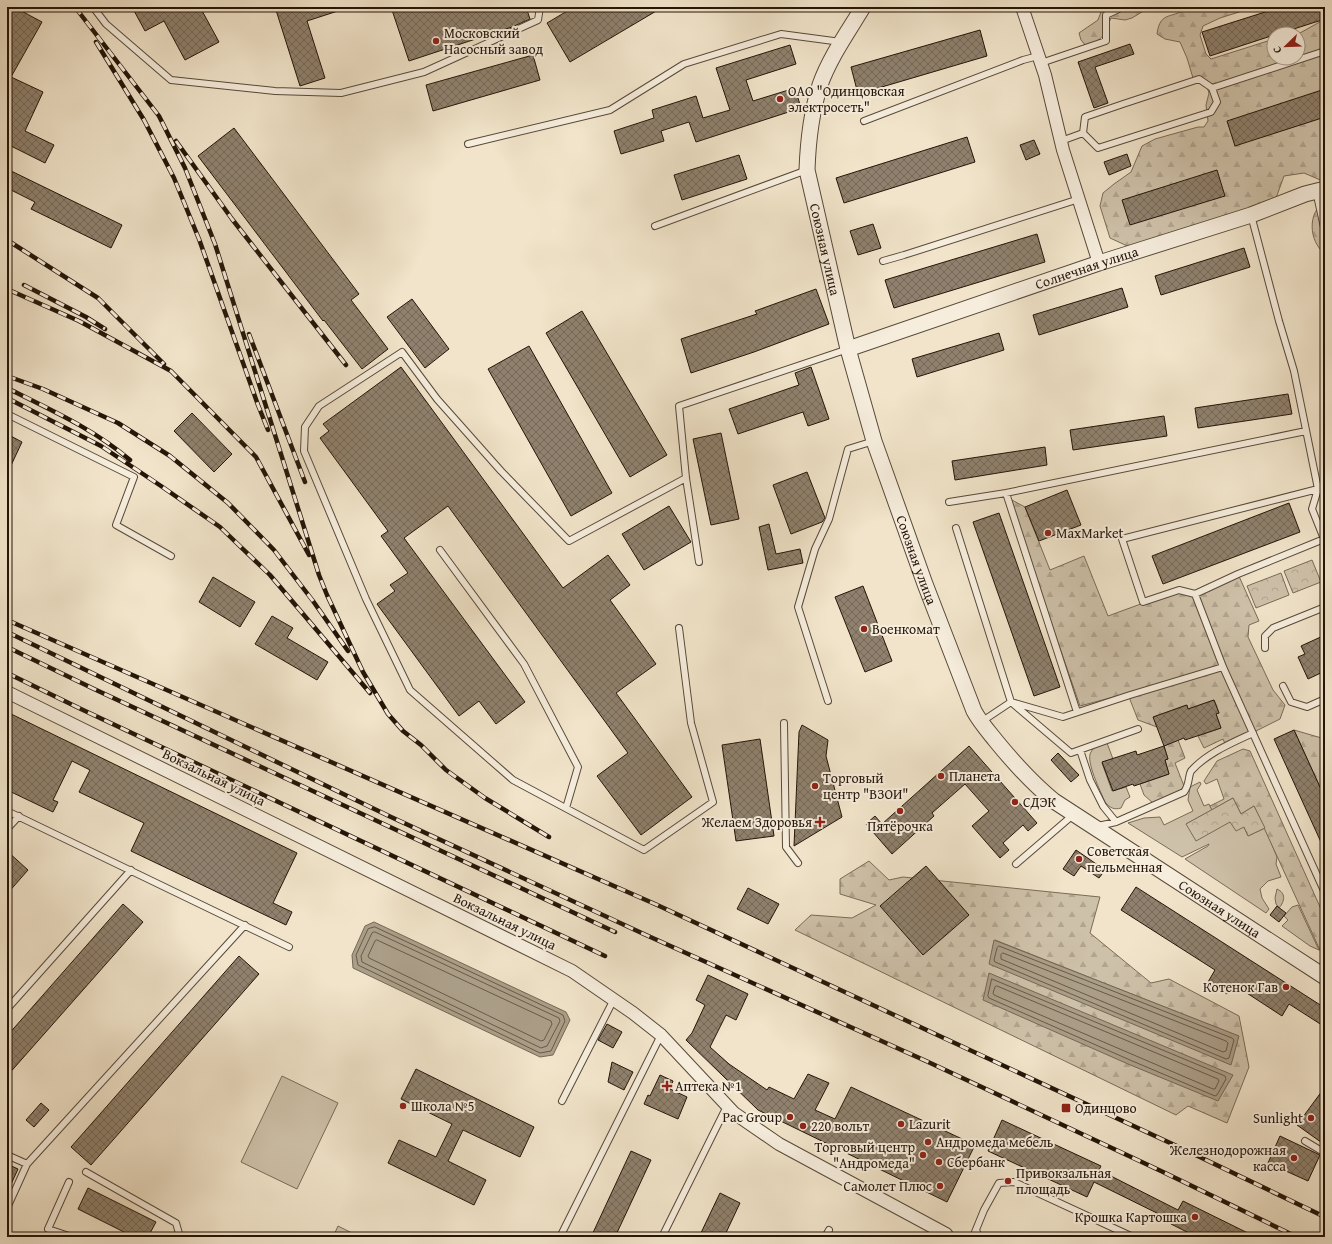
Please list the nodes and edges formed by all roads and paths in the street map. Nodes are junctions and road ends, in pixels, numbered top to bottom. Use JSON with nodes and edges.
{"nodes":[{"id":1,"x":93,"y":7,"type":"edge"},
{"id":2,"x":540,"y":7,"type":"edge"},
{"id":3,"x":863,"y":7,"type":"edge"},
{"id":4,"x":1022,"y":7,"type":"edge"},
{"id":5,"x":1123,"y":7,"type":"edge"},
{"id":6,"x":841,"y":42,"type":"junction"},
{"id":7,"x":1325,"y":51,"type":"edge"},
{"id":8,"x":1040,"y":59,"type":"junction"},
{"id":9,"x":1212,"y":88,"type":"junction"},
{"id":10,"x":864,"y":121,"type":"dead end"},
{"id":11,"x":1083,"y":133,"type":"junction"},
{"id":12,"x":1061,"y":142,"type":"junction"},
{"id":13,"x":468,"y":144,"type":"dead end"},
{"id":14,"x":807,"y":170,"type":"junction"},
{"id":15,"x":1321,"y":190,"type":"edge"},
{"id":16,"x":1079,"y":199,"type":"junction"},
{"id":17,"x":1251,"y":215,"type":"junction"},
{"id":18,"x":655,"y":226,"type":"dead end"},
{"id":19,"x":1325,"y":232,"type":"edge"},
{"id":20,"x":883,"y":261,"type":"dead end"},
{"id":21,"x":1099,"y":263,"type":"junction"},
{"id":22,"x":848,"y":349,"type":"junction"},
{"id":23,"x":7,"y":414,"type":"edge"},
{"id":24,"x":1306,"y":431,"type":"junction"},
{"id":25,"x":874,"y":441,"type":"junction"},
{"id":26,"x":686,"y":478,"type":"junction"},
{"id":27,"x":1318,"y":489,"type":"junction"},
{"id":28,"x":1006,"y":493,"type":"junction"},
{"id":29,"x":949,"y":502,"type":"dead end"},
{"id":30,"x":956,"y":528,"type":"dead end"},
{"id":31,"x":440,"y":550,"type":"dead end"},
{"id":32,"x":171,"y":556,"type":"dead end"},
{"id":33,"x":699,"y":562,"type":"dead end"},
{"id":34,"x":1195,"y":594,"type":"junction"},
{"id":35,"x":1325,"y":607,"type":"edge"},
{"id":36,"x":679,"y":628,"type":"dead end"},
{"id":37,"x":1265,"y":648,"type":"dead end"},
{"id":38,"x":1223,"y":667,"type":"junction"},
{"id":39,"x":1283,"y":686,"type":"dead end"},
{"id":40,"x":7,"y":692,"type":"edge"},
{"id":41,"x":1325,"y":699,"type":"edge"},
{"id":42,"x":828,"y":701,"type":"dead end"},
{"id":43,"x":1010,"y":702,"type":"junction"},
{"id":44,"x":1077,"y":712,"type":"junction"},
{"id":45,"x":981,"y":722,"type":"junction"},
{"id":46,"x":784,"y":723,"type":"dead end"},
{"id":47,"x":1138,"y":729,"type":"dead end"},
{"id":48,"x":1253,"y":733,"type":"junction"},
{"id":49,"x":1080,"y":750,"type":"junction"},
{"id":50,"x":566,"y":808,"type":"junction"},
{"id":51,"x":7,"y":810,"type":"edge"},
{"id":52,"x":1073,"y":814,"type":"junction"},
{"id":53,"x":19,"y":816,"type":"junction"},
{"id":54,"x":1116,"y":822,"type":"junction"},
{"id":55,"x":1092,"y":827,"type":"junction"},
{"id":56,"x":7,"y":829,"type":"edge"},
{"id":57,"x":798,"y":864,"type":"dead end"},
{"id":58,"x":1016,"y":864,"type":"dead end"},
{"id":59,"x":131,"y":870,"type":"junction"},
{"id":60,"x":1325,"y":893,"type":"edge"},
{"id":61,"x":245,"y":925,"type":"junction"},
{"id":62,"x":289,"y":947,"type":"dead end"},
{"id":63,"x":1325,"y":978,"type":"edge"},
{"id":64,"x":614,"y":999,"type":"junction"},
{"id":65,"x":7,"y":1009,"type":"edge"},
{"id":66,"x":661,"y":1035,"type":"junction"},
{"id":67,"x":562,"y":1101,"type":"dead end"},
{"id":68,"x":727,"y":1106,"type":"junction"},
{"id":69,"x":1305,"y":1141,"type":"dead end"},
{"id":70,"x":1325,"y":1153,"type":"edge"},
{"id":71,"x":7,"y":1155,"type":"edge"},
{"id":72,"x":27,"y":1164,"type":"junction"},
{"id":73,"x":86,"y":1172,"type":"dead end"},
{"id":74,"x":69,"y":1182,"type":"dead end"},
{"id":75,"x":7,"y":1208,"type":"edge"},
{"id":76,"x":829,"y":1230,"type":"dead end"},
{"id":77,"x":976,"y":1230,"type":"junction"},
{"id":78,"x":72,"y":1237,"type":"edge"},
{"id":79,"x":180,"y":1237,"type":"edge"},
{"id":80,"x":560,"y":1237,"type":"edge"},
{"id":81,"x":662,"y":1237,"type":"edge"},
{"id":82,"x":825,"y":1237,"type":"edge"},
{"id":83,"x":948,"y":1237,"type":"edge"},
{"id":84,"x":973,"y":1237,"type":"edge"},
{"id":85,"x":979,"y":1237,"type":"edge"},
{"id":86,"x":1133,"y":1237,"type":"edge"}],
"edges":[{"from":1,"to":2,"type":"lane"},
{"from":3,"to":6,"type":"street","name":"Союзная улица"},
{"from":4,"to":8,"type":"street"},
{"from":5,"to":8,"type":"lane"},
{"from":6,"to":13,"type":"lane"},
{"from":6,"to":14,"type":"street","name":"Союзная улица"},
{"from":7,"to":9,"type":"lane"},
{"from":8,"to":10,"type":"lane"},
{"from":8,"to":12,"type":"street"},
{"from":9,"to":11,"type":"lane"},
{"from":9,"to":11,"type":"lane"},
{"from":11,"to":12,"type":"lane"},
{"from":12,"to":16,"type":"street"},
{"from":14,"to":18,"type":"lane"},
{"from":14,"to":22,"type":"street","name":"Союзная улица"},
{"from":15,"to":17,"type":"street","name":"Солнечная улица"},
{"from":15,"to":19,"type":"lane"},
{"from":16,"to":20,"type":"lane"},
{"from":16,"to":21,"type":"street"},
{"from":17,"to":21,"type":"street","name":"Солнечная улица"},
{"from":17,"to":24,"type":"lane"},
{"from":21,"to":22,"type":"street","name":"Солнечная улица"},
{"from":22,"to":25,"type":"street","name":"Союзная улица"},
{"from":22,"to":26,"type":"lane"},
{"from":23,"to":32,"type":"lane"},
{"from":24,"to":27,"type":"lane"},
{"from":24,"to":28,"type":"lane"},
{"from":25,"to":42,"type":"lane"},
{"from":25,"to":45,"type":"street","name":"Союзная улица"},
{"from":26,"to":33,"type":"lane"},
{"from":26,"to":50,"type":"lane"},
{"from":27,"to":34,"type":"lane"},
{"from":27,"to":34,"type":"lane"},
{"from":28,"to":29,"type":"lane"},
{"from":28,"to":44,"type":"lane"},
{"from":30,"to":43,"type":"lane"},
{"from":31,"to":50,"type":"lane"},
{"from":34,"to":38,"type":"lane"},
{"from":35,"to":37,"type":"lane"},
{"from":36,"to":50,"type":"lane"},
{"from":38,"to":44,"type":"lane"},
{"from":38,"to":48,"type":"lane"},
{"from":39,"to":41,"type":"lane"},
{"from":40,"to":64,"type":"street","name":"Вокзальная улица"},
{"from":43,"to":44,"type":"lane"},
{"from":43,"to":45,"type":"lane"},
{"from":43,"to":49,"type":"lane"},
{"from":45,"to":52,"type":"street","name":"Союзная улица"},
{"from":46,"to":57,"type":"lane"},
{"from":47,"to":49,"type":"lane"},
{"from":48,"to":54,"type":"lane"},
{"from":48,"to":60,"type":"lane"},
{"from":49,"to":54,"type":"lane"},
{"from":51,"to":53,"type":"lane"},
{"from":52,"to":55,"type":"street","name":"Союзная улица"},
{"from":52,"to":58,"type":"lane"},
{"from":53,"to":56,"type":"lane"},
{"from":53,"to":59,"type":"lane"},
{"from":54,"to":55,"type":"lane"},
{"from":55,"to":63,"type":"street","name":"Союзная улица"},
{"from":59,"to":61,"type":"lane"},
{"from":59,"to":65,"type":"lane"},
{"from":61,"to":62,"type":"lane"},
{"from":61,"to":72,"type":"lane"},
{"from":64,"to":66,"type":"street","name":"Вокзальная улица"},
{"from":64,"to":67,"type":"lane"},
{"from":66,"to":68,"type":"street","name":"Вокзальная улица"},
{"from":66,"to":80,"type":"lane"},
{"from":68,"to":81,"type":"lane"},
{"from":68,"to":83,"type":"street","name":"Вокзальная улица"},
{"from":69,"to":70,"type":"lane"},
{"from":71,"to":72,"type":"lane"},
{"from":72,"to":75,"type":"lane"},
{"from":73,"to":79,"type":"lane"},
{"from":74,"to":78,"type":"lane"},
{"from":76,"to":82,"type":"lane"},
{"from":77,"to":84,"type":"lane"},
{"from":77,"to":85,"type":"lane"},
{"from":77,"to":86,"type":"lane"}]}
